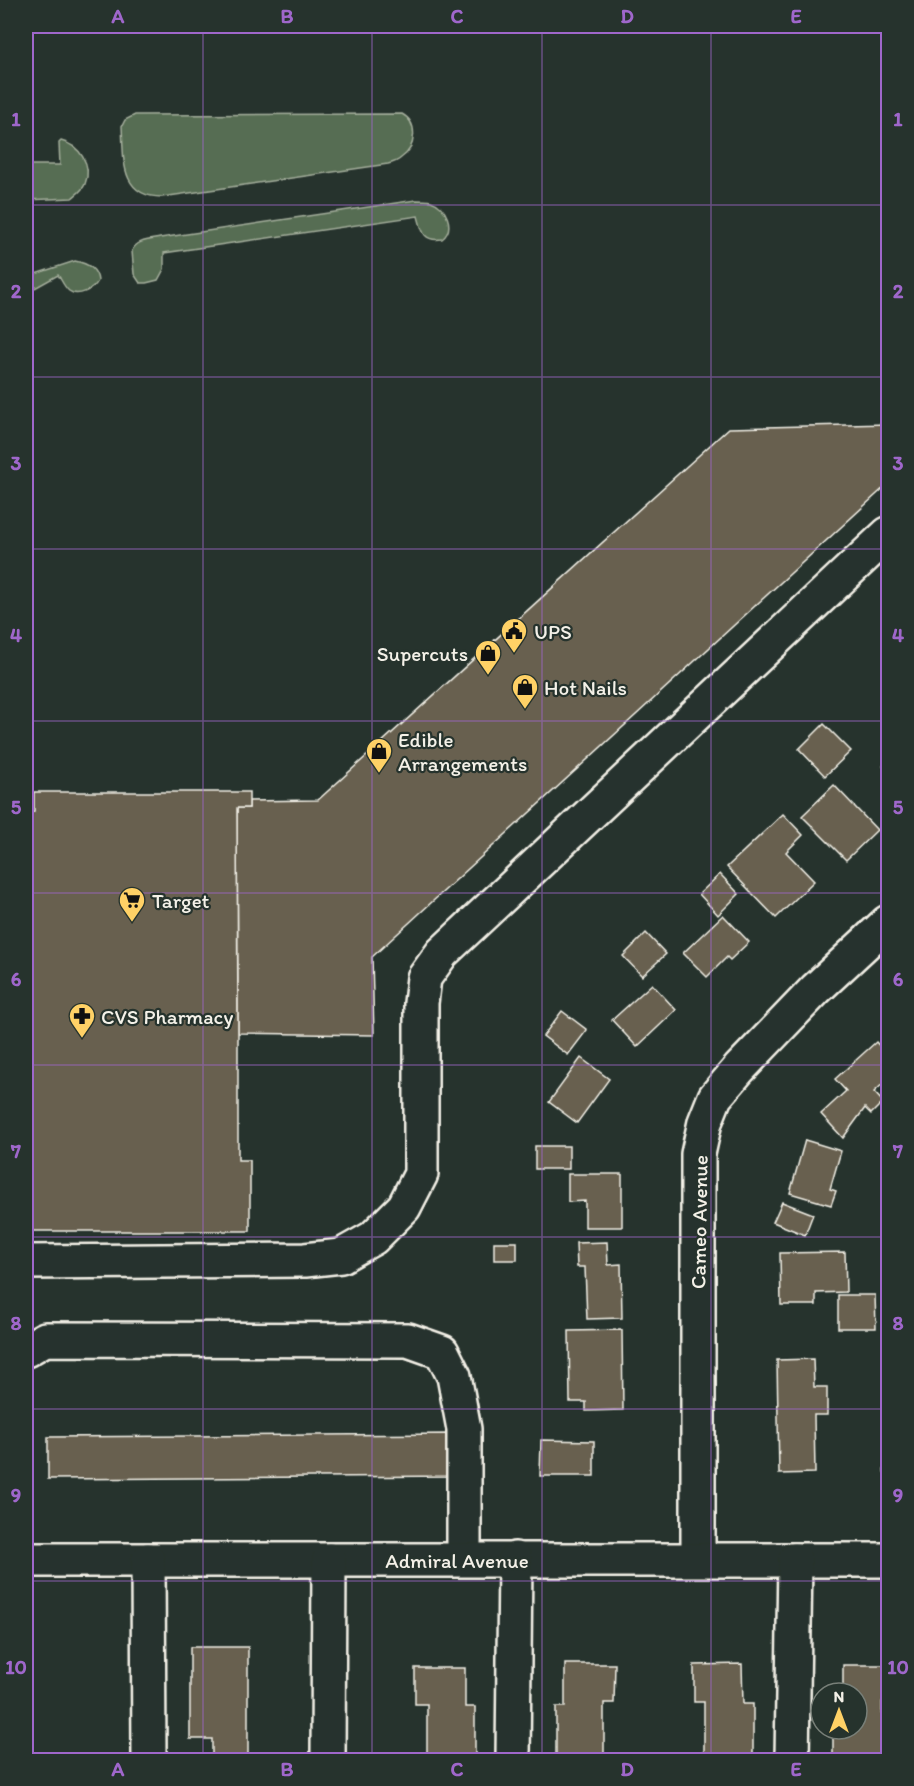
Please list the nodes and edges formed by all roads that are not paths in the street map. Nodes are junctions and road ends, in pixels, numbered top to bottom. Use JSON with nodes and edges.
{"nodes":[{"id":1,"x":888,"y":534,"type":"edge"},
{"id":2,"x":888,"y":922,"type":"edge"},
{"id":3,"x":26,"y":1262,"type":"edge"},
{"id":4,"x":26,"y":1350,"type":"edge"},
{"id":5,"x":464,"y":1559,"type":"junction"},
{"id":6,"x":515,"y":1559,"type":"junction"},
{"id":7,"x":698,"y":1559,"type":"junction"},
{"id":8,"x":26,"y":1560,"type":"edge"},
{"id":9,"x":148,"y":1560,"type":"junction"},
{"id":10,"x":329,"y":1560,"type":"junction"},
{"id":11,"x":795,"y":1560,"type":"junction"},
{"id":12,"x":888,"y":1560,"type":"edge"},
{"id":13,"x":149,"y":1761,"type":"edge"},
{"id":14,"x":328,"y":1761,"type":"edge"},
{"id":15,"x":513,"y":1761,"type":"edge"},
{"id":16,"x":792,"y":1761,"type":"edge"}],
"edges":[{"from":1,"to":3,"type":"street"},
{"from":2,"to":7,"type":"street","name":"Cameo Avenue"},
{"from":4,"to":5,"type":"street"},
{"from":5,"to":6,"type":"street","name":"Admiral Avenue"},
{"from":5,"to":10,"type":"street","name":"Admiral Avenue"},
{"from":6,"to":7,"type":"street","name":"Admiral Avenue"},
{"from":6,"to":15,"type":"street"},
{"from":7,"to":11,"type":"street","name":"Admiral Avenue"},
{"from":8,"to":9,"type":"street","name":"Admiral Avenue"},
{"from":9,"to":10,"type":"street","name":"Admiral Avenue"},
{"from":9,"to":13,"type":"street"},
{"from":10,"to":14,"type":"street"},
{"from":11,"to":12,"type":"street","name":"Admiral Avenue"},
{"from":11,"to":16,"type":"street"}]}
